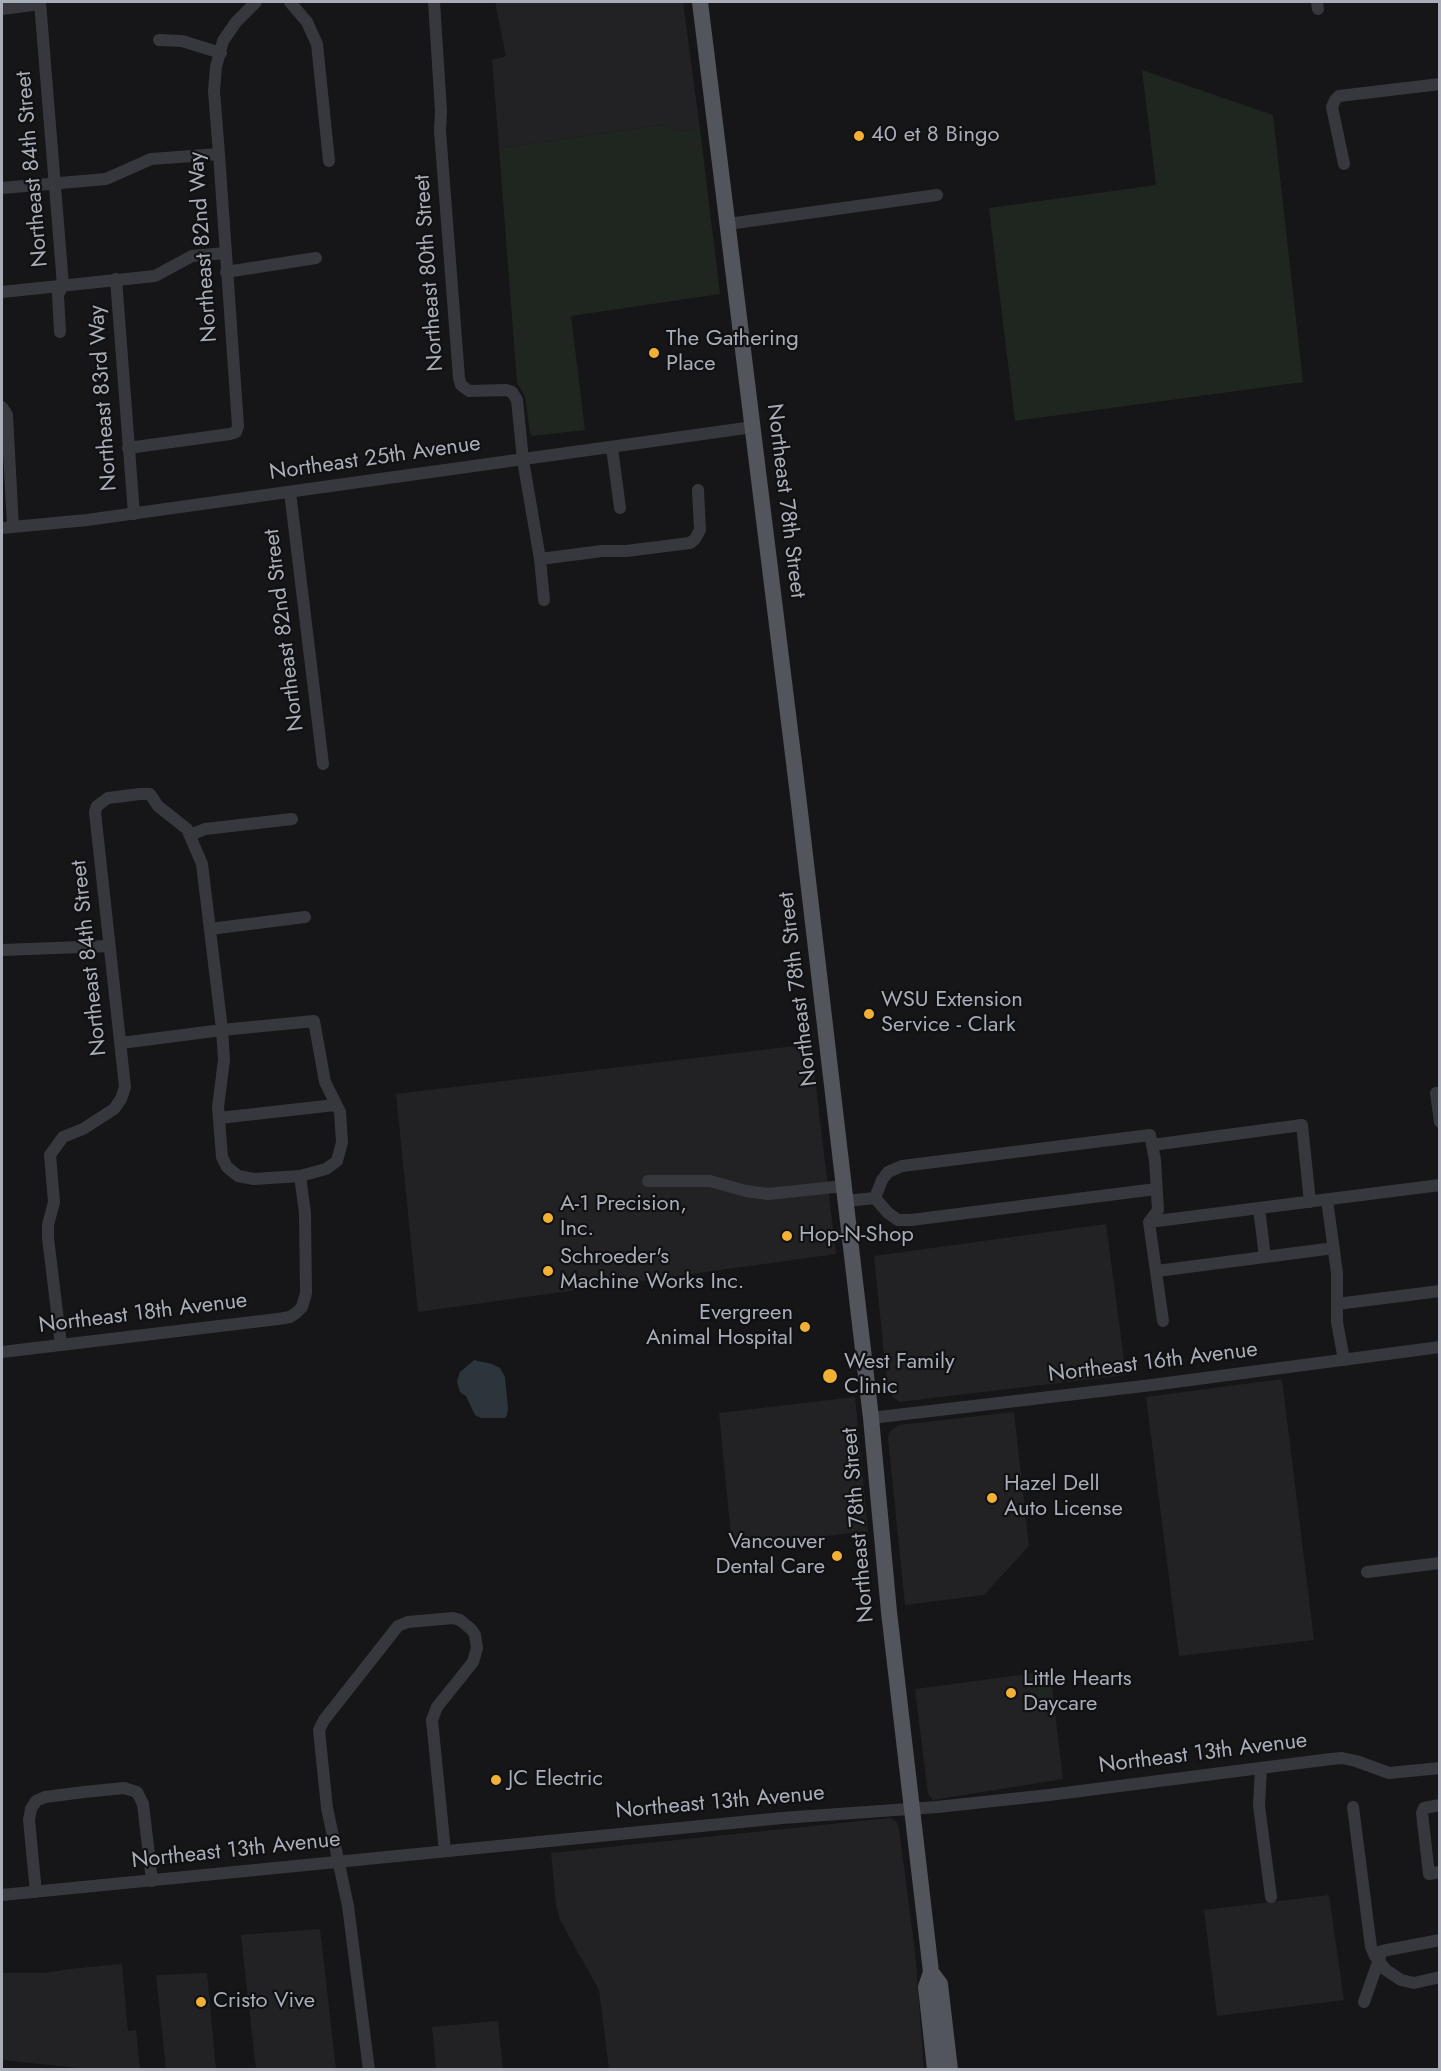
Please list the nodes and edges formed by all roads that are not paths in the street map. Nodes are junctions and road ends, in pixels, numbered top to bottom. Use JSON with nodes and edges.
{"nodes":[{"id":1,"x":256,"y":2,"type":"edge"},
{"id":2,"x":290,"y":2,"type":"edge"},
{"id":3,"x":434,"y":2,"type":"edge"},
{"id":4,"x":700,"y":2,"type":"edge"},
{"id":5,"x":40,"y":3,"type":"edge"},
{"id":6,"x":2,"y":9,"type":"edge"},
{"id":7,"x":159,"y":40,"type":"dead end"},
{"id":8,"x":219,"y":56,"type":"junction"},
{"id":9,"x":1440,"y":84,"type":"edge"},
{"id":10,"x":219,"y":154,"type":"junction"},
{"id":11,"x":329,"y":161,"type":"dead end"},
{"id":12,"x":1344,"y":164,"type":"dead end"},
{"id":13,"x":56,"y":182,"type":"junction"},
{"id":14,"x":2,"y":188,"type":"edge"},
{"id":15,"x":936,"y":195,"type":"dead end"},
{"id":16,"x":728,"y":224,"type":"junction"},
{"id":17,"x":225,"y":252,"type":"junction"},
{"id":18,"x":316,"y":258,"type":"dead end"},
{"id":19,"x":226,"y":272,"type":"junction"},
{"id":20,"x":116,"y":279,"type":"junction"},
{"id":21,"x":63,"y":285,"type":"junction"},
{"id":22,"x":2,"y":292,"type":"edge"},
{"id":23,"x":60,"y":332,"type":"dead end"},
{"id":24,"x":2,"y":407,"type":"edge"},
{"id":25,"x":753,"y":427,"type":"junction"},
{"id":26,"x":612,"y":447,"type":"junction"},
{"id":27,"x":128,"y":448,"type":"junction"},
{"id":28,"x":523,"y":460,"type":"junction"},
{"id":29,"x":698,"y":490,"type":"dead end"},
{"id":30,"x":290,"y":492,"type":"junction"},
{"id":31,"x":620,"y":508,"type":"dead end"},
{"id":32,"x":134,"y":514,"type":"junction"},
{"id":33,"x":7,"y":527,"type":"edge"},
{"id":34,"x":540,"y":559,"type":"junction"},
{"id":35,"x":544,"y":600,"type":"dead end"},
{"id":36,"x":323,"y":764,"type":"dead end"},
{"id":37,"x":292,"y":819,"type":"dead end"},
{"id":38,"x":190,"y":835,"type":"junction"},
{"id":39,"x":305,"y":917,"type":"dead end"},
{"id":40,"x":210,"y":929,"type":"junction"},
{"id":41,"x":109,"y":946,"type":"junction"},
{"id":42,"x":2,"y":950,"type":"edge"},
{"id":43,"x":222,"y":1030,"type":"junction"},
{"id":44,"x":121,"y":1043,"type":"junction"},
{"id":45,"x":1436,"y":1093,"type":"dead end"},
{"id":46,"x":335,"y":1105,"type":"junction"},
{"id":47,"x":219,"y":1118,"type":"junction"},
{"id":48,"x":1440,"y":1122,"type":"edge"},
{"id":49,"x":1152,"y":1144,"type":"junction"},
{"id":50,"x":300,"y":1176,"type":"junction"},
{"id":51,"x":648,"y":1181,"type":"dead end"},
{"id":52,"x":1440,"y":1185,"type":"edge"},
{"id":53,"x":1156,"y":1189,"type":"junction"},
{"id":54,"x":845,"y":1194,"type":"junction"},
{"id":55,"x":875,"y":1198,"type":"junction"},
{"id":56,"x":1327,"y":1200,"type":"junction"},
{"id":57,"x":1310,"y":1202,"type":"junction"},
{"id":58,"x":1258,"y":1208,"type":"junction"},
{"id":59,"x":1149,"y":1222,"type":"junction"},
{"id":60,"x":1334,"y":1248,"type":"junction"},
{"id":61,"x":1265,"y":1257,"type":"junction"},
{"id":62,"x":1156,"y":1271,"type":"junction"},
{"id":63,"x":1440,"y":1291,"type":"edge"},
{"id":64,"x":1337,"y":1304,"type":"junction"},
{"id":65,"x":1163,"y":1321,"type":"dead end"},
{"id":66,"x":60,"y":1345,"type":"junction"},
{"id":67,"x":1440,"y":1347,"type":"edge"},
{"id":68,"x":2,"y":1352,"type":"edge"},
{"id":69,"x":1344,"y":1360,"type":"junction"},
{"id":70,"x":871,"y":1418,"type":"junction"},
{"id":71,"x":1440,"y":1563,"type":"edge"},
{"id":72,"x":1367,"y":1572,"type":"dead end"},
{"id":73,"x":1261,"y":1768,"type":"junction"},
{"id":74,"x":1440,"y":1768,"type":"edge"},
{"id":75,"x":1440,"y":1805,"type":"edge"},
{"id":76,"x":1353,"y":1807,"type":"dead end"},
{"id":77,"x":912,"y":1808,"type":"junction"},
{"id":78,"x":446,"y":1851,"type":"junction"},
{"id":79,"x":338,"y":1861,"type":"junction"},
{"id":80,"x":1440,"y":1872,"type":"edge"},
{"id":81,"x":152,"y":1881,"type":"junction"},
{"id":82,"x":36,"y":1892,"type":"junction"},
{"id":83,"x":2,"y":1895,"type":"edge"},
{"id":84,"x":1271,"y":1897,"type":"dead end"},
{"id":85,"x":1440,"y":1940,"type":"edge"},
{"id":86,"x":1379,"y":1962,"type":"junction"},
{"id":87,"x":931,"y":1972,"type":"junction"},
{"id":88,"x":1440,"y":1977,"type":"edge"},
{"id":89,"x":1364,"y":2002,"type":"dead end"},
{"id":90,"x":367,"y":2067,"type":"edge"},
{"id":91,"x":935,"y":2070,"type":"edge"},
{"id":92,"x":950,"y":2070,"type":"edge"}],
"edges":[{"from":1,"to":8,"type":"street","name":"Northeast 82nd Way"},
{"from":2,"to":11,"type":"street"},
{"from":3,"to":28,"type":"street","name":"Northeast 80th Street"},
{"from":4,"to":16,"type":"main road","name":"Northeast 78th Street"},
{"from":5,"to":6,"type":"street"},
{"from":5,"to":13,"type":"street","name":"Northeast 84th Street"},
{"from":7,"to":8,"type":"street"},
{"from":8,"to":10,"type":"street","name":"Northeast 82nd Way"},
{"from":9,"to":12,"type":"street"},
{"from":10,"to":13,"type":"street"},
{"from":10,"to":17,"type":"street","name":"Northeast 82nd Way"},
{"from":13,"to":14,"type":"street"},
{"from":13,"to":21,"type":"street","name":"Northeast 84th Street"},
{"from":15,"to":16,"type":"street"},
{"from":16,"to":25,"type":"main road","name":"Northeast 78th Street"},
{"from":17,"to":19,"type":"street","name":"Northeast 82nd Way"},
{"from":17,"to":20,"type":"street"},
{"from":18,"to":19,"type":"street"},
{"from":19,"to":27,"type":"street","name":"Northeast 82nd Way"},
{"from":20,"to":21,"type":"street"},
{"from":20,"to":27,"type":"street","name":"Northeast 83rd Way"},
{"from":21,"to":22,"type":"street"},
{"from":21,"to":23,"type":"street","name":"Northeast 84th Street"},
{"from":24,"to":33,"type":"street"},
{"from":25,"to":26,"type":"street","name":"Northeast 25th Avenue"},
{"from":25,"to":54,"type":"main road","name":"Northeast 78th Street"},
{"from":26,"to":28,"type":"street","name":"Northeast 25th Avenue"},
{"from":26,"to":31,"type":"street"},
{"from":27,"to":32,"type":"street","name":"Northeast 83rd Way"},
{"from":28,"to":30,"type":"street","name":"Northeast 25th Avenue"},
{"from":28,"to":34,"type":"street","name":"Northeast 80th Street"},
{"from":29,"to":34,"type":"street"},
{"from":30,"to":32,"type":"street","name":"Northeast 25th Avenue"},
{"from":30,"to":36,"type":"street","name":"Northeast 82nd Street"},
{"from":32,"to":33,"type":"street","name":"Northeast 25th Avenue"},
{"from":34,"to":35,"type":"street","name":"Northeast 80th Street"},
{"from":37,"to":38,"type":"street"},
{"from":38,"to":40,"type":"street"},
{"from":38,"to":41,"type":"street","name":"Northeast 84th Street"},
{"from":39,"to":40,"type":"street"},
{"from":40,"to":43,"type":"street"},
{"from":41,"to":42,"type":"street"},
{"from":41,"to":44,"type":"street","name":"Northeast 84th Street"},
{"from":43,"to":44,"type":"street"},
{"from":43,"to":46,"type":"street"},
{"from":43,"to":47,"type":"street"},
{"from":44,"to":66,"type":"street","name":"Northeast 84th Street"},
{"from":45,"to":48,"type":"street"},
{"from":46,"to":47,"type":"street"},
{"from":46,"to":50,"type":"street"},
{"from":47,"to":50,"type":"street"},
{"from":49,"to":53,"type":"street"},
{"from":49,"to":55,"type":"street"},
{"from":49,"to":57,"type":"street"},
{"from":50,"to":66,"type":"street","name":"Northeast 18th Avenue"},
{"from":51,"to":54,"type":"street"},
{"from":52,"to":56,"type":"street"},
{"from":53,"to":55,"type":"street"},
{"from":53,"to":59,"type":"street"},
{"from":54,"to":55,"type":"street"},
{"from":54,"to":70,"type":"main road","name":"Northeast 78th Street"},
{"from":56,"to":57,"type":"street"},
{"from":56,"to":60,"type":"street"},
{"from":57,"to":58,"type":"street"},
{"from":58,"to":59,"type":"street"},
{"from":58,"to":61,"type":"street"},
{"from":59,"to":62,"type":"street"},
{"from":60,"to":61,"type":"street"},
{"from":60,"to":64,"type":"street"},
{"from":61,"to":62,"type":"street"},
{"from":62,"to":65,"type":"street"},
{"from":63,"to":64,"type":"street"},
{"from":64,"to":69,"type":"street"},
{"from":66,"to":68,"type":"street","name":"Northeast 18th Avenue"},
{"from":67,"to":69,"type":"street","name":"Northeast 16th Avenue"},
{"from":69,"to":70,"type":"street","name":"Northeast 16th Avenue"},
{"from":70,"to":77,"type":"main road","name":"Northeast 78th Street"},
{"from":71,"to":72,"type":"street"},
{"from":73,"to":74,"type":"street","name":"Northeast 13th Avenue"},
{"from":73,"to":77,"type":"street","name":"Northeast 13th Avenue"},
{"from":73,"to":84,"type":"street"},
{"from":75,"to":80,"type":"street"},
{"from":76,"to":86,"type":"street"},
{"from":77,"to":78,"type":"street","name":"Northeast 13th Avenue"},
{"from":77,"to":87,"type":"main road","name":"Northeast 78th Street"},
{"from":78,"to":79,"type":"street","name":"Northeast 13th Avenue"},
{"from":78,"to":79,"type":"street"},
{"from":79,"to":81,"type":"street","name":"Northeast 13th Avenue"},
{"from":79,"to":90,"type":"street"},
{"from":81,"to":82,"type":"street","name":"Northeast 13th Avenue"},
{"from":81,"to":82,"type":"street"},
{"from":82,"to":83,"type":"street","name":"Northeast 13th Avenue"},
{"from":85,"to":86,"type":"street"},
{"from":86,"to":88,"type":"street"},
{"from":86,"to":89,"type":"street"},
{"from":87,"to":91,"type":"main road","name":"Northeast 78th Street"},
{"from":87,"to":92,"type":"main road","name":"Northeast 78th Street"}]}
